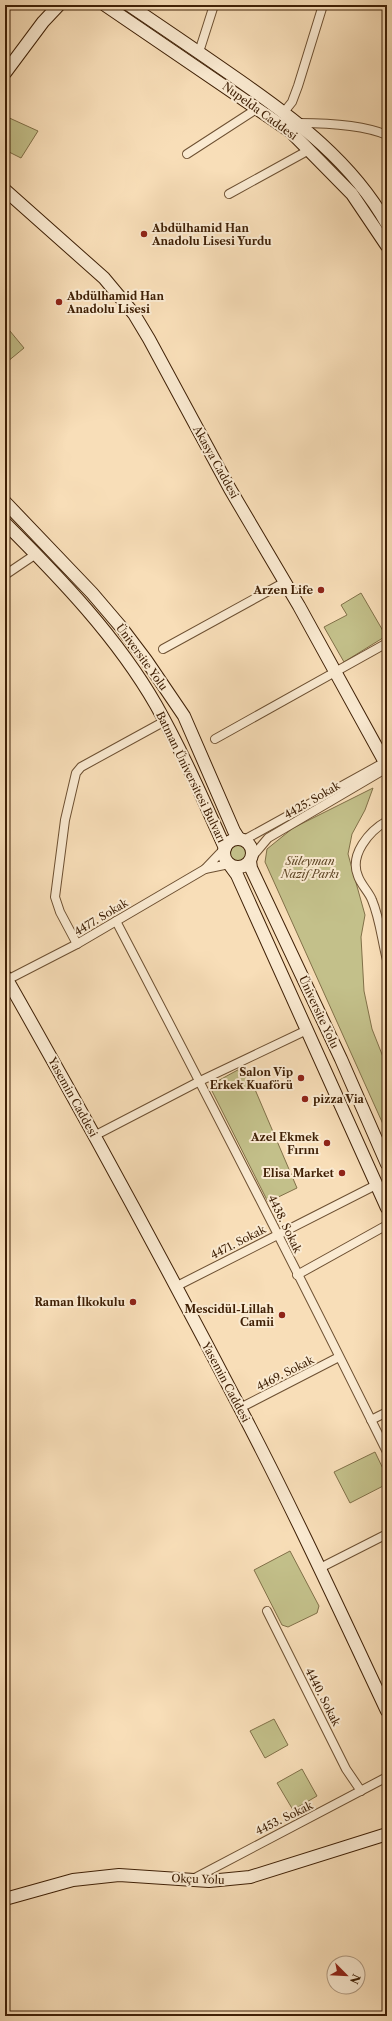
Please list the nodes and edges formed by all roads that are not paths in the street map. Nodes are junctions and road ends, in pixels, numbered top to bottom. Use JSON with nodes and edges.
{"nodes":[{"id":1,"x":60,"y":5,"type":"edge"},
{"id":2,"x":105,"y":5,"type":"edge"},
{"id":3,"x":129,"y":5,"type":"edge"},
{"id":4,"x":214,"y":5,"type":"edge"},
{"id":5,"x":323,"y":5,"type":"edge"},
{"id":6,"x":199,"y":52,"type":"junction"},
{"id":7,"x":5,"y":73,"type":"edge"},
{"id":8,"x":258,"y":108,"type":"junction"},
{"id":9,"x":284,"y":112,"type":"junction"},
{"id":10,"x":299,"y":123,"type":"junction"},
{"id":11,"x":387,"y":135,"type":"edge"},
{"id":12,"x":309,"y":150,"type":"junction"},
{"id":13,"x":188,"y":154,"type":"dead end"},
{"id":14,"x":5,"y":190,"type":"edge"},
{"id":15,"x":229,"y":194,"type":"dead end"},
{"id":16,"x":387,"y":224,"type":"edge"},
{"id":17,"x":387,"y":246,"type":"edge"},
{"id":18,"x":5,"y":502,"type":"edge"},
{"id":19,"x":5,"y":523,"type":"edge"},
{"id":20,"x":36,"y":554,"type":"junction"},
{"id":21,"x":5,"y":575,"type":"edge"},
{"id":22,"x":285,"y":582,"type":"junction"},
{"id":23,"x":387,"y":643,"type":"edge"},
{"id":24,"x":163,"y":649,"type":"dead end"},
{"id":25,"x":336,"y":672,"type":"junction"},
{"id":26,"x":165,"y":721,"type":"junction"},
{"id":27,"x":215,"y":739,"type":"dead end"},
{"id":28,"x":386,"y":765,"type":"edge"},
{"id":29,"x":387,"y":821,"type":"edge"},
{"id":30,"x":242,"y":839,"type":"junction"},
{"id":31,"x":224,"y":848,"type":"junction"},
{"id":32,"x":251,"y":859,"type":"junction"},
{"id":33,"x":229,"y":864,"type":"junction"},
{"id":34,"x":205,"y":869,"type":"junction"},
{"id":35,"x":116,"y":921,"type":"junction"},
{"id":36,"x":77,"y":944,"type":"junction"},
{"id":37,"x":387,"y":960,"type":"edge"},
{"id":38,"x":6,"y":978,"type":"edge"},
{"id":39,"x":307,"y":1030,"type":"junction"},
{"id":40,"x":200,"y":1081,"type":"junction"},
{"id":41,"x":94,"y":1136,"type":"junction"},
{"id":42,"x":387,"y":1164,"type":"edge"},
{"id":43,"x":376,"y":1184,"type":"junction"},
{"id":44,"x":387,"y":1208,"type":"edge"},
{"id":45,"x":387,"y":1225,"type":"edge"},
{"id":46,"x":277,"y":1234,"type":"junction"},
{"id":47,"x":297,"y":1275,"type":"junction"},
{"id":48,"x":175,"y":1287,"type":"junction"},
{"id":49,"x":339,"y":1358,"type":"junction"},
{"id":50,"x":240,"y":1408,"type":"junction"},
{"id":51,"x":387,"y":1412,"type":"edge"},
{"id":52,"x":371,"y":1420,"type":"junction"},
{"id":53,"x":387,"y":1452,"type":"edge"},
{"id":54,"x":387,"y":1534,"type":"edge"},
{"id":55,"x":320,"y":1568,"type":"junction"},
{"id":56,"x":267,"y":1612,"type":"dead end"},
{"id":57,"x":387,"y":1711,"type":"edge"},
{"id":58,"x":387,"y":1777,"type":"edge"},
{"id":59,"x":361,"y":1791,"type":"junction"},
{"id":60,"x":387,"y":1834,"type":"edge"},
{"id":61,"x":192,"y":1880,"type":"junction"},
{"id":62,"x":5,"y":1899,"type":"edge"}],
"edges":[{"from":1,"to":7,"type":"street"},
{"from":2,"to":8,"type":"street","name":"Nupelda Caddesi"},
{"from":3,"to":6,"type":"street","name":"Nupelda Caddesi"},
{"from":4,"to":6,"type":"street"},
{"from":5,"to":9,"type":"street"},
{"from":6,"to":9,"type":"street","name":"Nupelda Caddesi"},
{"from":8,"to":12,"type":"street","name":"Nupelda Caddesi"},
{"from":8,"to":13,"type":"street"},
{"from":9,"to":10,"type":"street","name":"Nupelda Caddesi"},
{"from":10,"to":11,"type":"street"},
{"from":10,"to":16,"type":"street","name":"Nupelda Caddesi"},
{"from":12,"to":15,"type":"street"},
{"from":12,"to":17,"type":"street","name":"Nupelda Caddesi"},
{"from":14,"to":22,"type":"street","name":"Akasya Caddesi"},
{"from":18,"to":30,"type":"street","name":"Üniversite Yolu"},
{"from":19,"to":20,"type":"street","name":"Batman Üniversitesi Bulvarı"},
{"from":20,"to":21,"type":"street"},
{"from":20,"to":26,"type":"street","name":"Batman Üniversitesi Bulvarı"},
{"from":22,"to":24,"type":"street"},
{"from":22,"to":25,"type":"street","name":"Akasya Caddesi"},
{"from":23,"to":25,"type":"street"},
{"from":25,"to":27,"type":"street"},
{"from":25,"to":28,"type":"street","name":"Akasya Caddesi"},
{"from":26,"to":31,"type":"street","name":"Batman Üniversitesi Bulvarı"},
{"from":26,"to":36,"type":"street"},
{"from":28,"to":30,"type":"street"},
{"from":28,"to":32,"type":"street","name":"4425. Sokak"},
{"from":29,"to":37,"type":"street"},
{"from":30,"to":31,"type":"street"},
{"from":30,"to":32,"type":"street"},
{"from":31,"to":33,"type":"street"},
{"from":31,"to":34,"type":"street"},
{"from":32,"to":33,"type":"street"},
{"from":32,"to":42,"type":"street","name":"Üniversite Yolu"},
{"from":33,"to":34,"type":"street"},
{"from":33,"to":39,"type":"street"},
{"from":34,"to":35,"type":"street","name":"4477. Sokak"},
{"from":35,"to":36,"type":"street","name":"4477. Sokak"},
{"from":35,"to":40,"type":"street","name":"4438. Sokak"},
{"from":36,"to":38,"type":"street","name":"4477. Sokak"},
{"from":38,"to":41,"type":"street","name":"Yasemin Caddesi"},
{"from":39,"to":40,"type":"street"},
{"from":39,"to":43,"type":"street"},
{"from":40,"to":41,"type":"street"},
{"from":40,"to":46,"type":"street","name":"4438. Sokak"},
{"from":41,"to":48,"type":"street","name":"Yasemin Caddesi"},
{"from":43,"to":44,"type":"street"},
{"from":43,"to":46,"type":"street","name":"4471. Sokak"},
{"from":45,"to":47,"type":"street"},
{"from":46,"to":47,"type":"street","name":"4438. Sokak"},
{"from":46,"to":48,"type":"street","name":"4471. Sokak"},
{"from":47,"to":49,"type":"street","name":"4438. Sokak"},
{"from":48,"to":50,"type":"street","name":"Yasemin Caddesi"},
{"from":49,"to":50,"type":"street","name":"4469. Sokak"},
{"from":49,"to":52,"type":"street","name":"4438. Sokak"},
{"from":50,"to":55,"type":"street","name":"Yasemin Caddesi"},
{"from":51,"to":52,"type":"street"},
{"from":52,"to":53,"type":"street","name":"4438. Sokak"},
{"from":54,"to":55,"type":"street"},
{"from":55,"to":57,"type":"street","name":"Yasemin Caddesi"},
{"from":56,"to":59,"type":"street","name":"4440. Sokak"},
{"from":58,"to":59,"type":"street","name":"4453. Sokak"},
{"from":59,"to":61,"type":"street","name":"4453. Sokak"},
{"from":60,"to":61,"type":"street","name":"Okçu Yolu"},
{"from":61,"to":62,"type":"street","name":"Okçu Yolu"}]}
